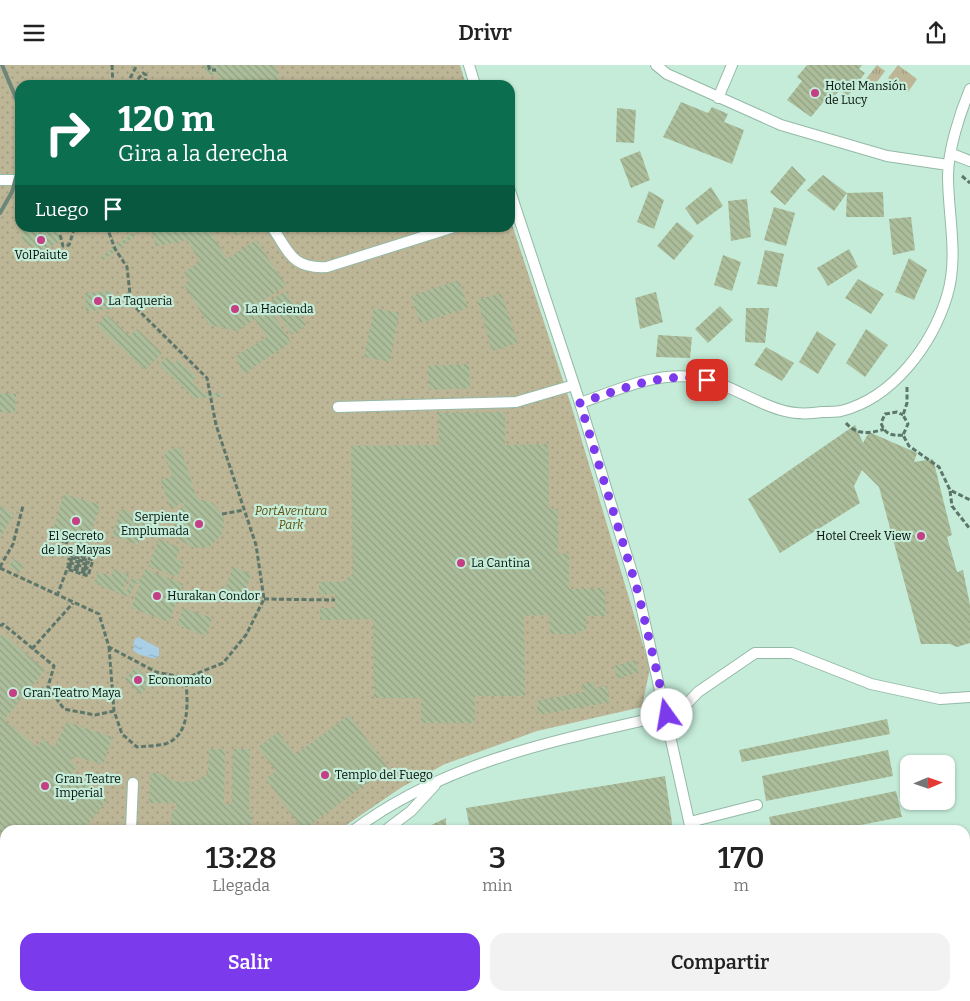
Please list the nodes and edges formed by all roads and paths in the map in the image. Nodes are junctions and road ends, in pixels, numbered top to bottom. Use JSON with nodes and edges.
{"nodes":[{"id":1,"x":112,"y":65,"type":"edge"},
{"id":2,"x":138,"y":65,"type":"edge"},
{"id":3,"x":208,"y":65,"type":"edge"},
{"id":4,"x":469,"y":65,"type":"edge"},
{"id":5,"x":656,"y":65,"type":"edge"},
{"id":6,"x":732,"y":65,"type":"edge"},
{"id":7,"x":216,"y":70,"type":"dead end"},
{"id":8,"x":113,"y":80,"type":"edge"},
{"id":9,"x":129,"y":80,"type":"edge"},
{"id":10,"x":137,"y":80,"type":"edge"},
{"id":11,"x":146,"y":80,"type":"edge"},
{"id":12,"x":474,"y":80,"type":"edge"},
{"id":13,"x":970,"y":89,"type":"edge"},
{"id":14,"x":718,"y":98,"type":"junction"},
{"id":15,"x":950,"y":159,"type":"junction"},
{"id":16,"x":970,"y":161,"type":"edge"},
{"id":17,"x":0,"y":180,"type":"edge"},
{"id":18,"x":15,"y":181,"type":"edge"},
{"id":19,"x":515,"y":214,"type":"edge"},
{"id":20,"x":73,"y":232,"type":"edge"},
{"id":21,"x":109,"y":232,"type":"edge"},
{"id":22,"x":275,"y":232,"type":"edge"},
{"id":23,"x":438,"y":232,"type":"edge"},
{"id":24,"x":60,"y":235,"type":"dead end"},
{"id":25,"x":901,"y":375,"type":"junction"},
{"id":26,"x":574,"y":385,"type":"junction"},
{"id":27,"x":580,"y":403,"type":"junction"},
{"id":28,"x":338,"y":407,"type":"dead end"},
{"id":29,"x":841,"y":411,"type":"junction"},
{"id":30,"x":903,"y":415,"type":"junction"},
{"id":31,"x":884,"y":429,"type":"junction"},
{"id":32,"x":903,"y":435,"type":"junction"},
{"id":33,"x":950,"y":490,"type":"junction"},
{"id":34,"x":970,"y":501,"type":"edge"},
{"id":35,"x":23,"y":506,"type":"dead end"},
{"id":36,"x":244,"y":510,"type":"junction"},
{"id":37,"x":222,"y":514,"type":"dead end"},
{"id":38,"x":970,"y":529,"type":"edge"},
{"id":39,"x":0,"y":567,"type":"edge"},
{"id":40,"x":67,"y":569,"type":"junction"},
{"id":41,"x":57,"y":596,"type":"junction"},
{"id":42,"x":264,"y":599,"type":"junction"},
{"id":43,"x":335,"y":601,"type":"dead end"},
{"id":44,"x":73,"y":603,"type":"junction"},
{"id":45,"x":0,"y":627,"type":"edge"},
{"id":46,"x":109,"y":647,"type":"junction"},
{"id":47,"x":32,"y":649,"type":"junction"},
{"id":48,"x":186,"y":678,"type":"junction"},
{"id":49,"x":970,"y":697,"type":"edge"},
{"id":50,"x":114,"y":711,"type":"junction"},
{"id":51,"x":667,"y":715,"type":"junction"},
{"id":52,"x":439,"y":780,"type":"junction"},
{"id":53,"x":133,"y":783,"type":"dead end"},
{"id":54,"x":756,"y":805,"type":"dead end"},
{"id":55,"x":131,"y":825,"type":"edge"},
{"id":56,"x":362,"y":825,"type":"edge"},
{"id":57,"x":393,"y":825,"type":"edge"},
{"id":58,"x":690,"y":825,"type":"edge"},
{"id":59,"x":693,"y":825,"type":"edge"}],
"edges":[{"from":1,"to":8,"type":"path"},
{"from":2,"to":9,"type":"path"},
{"from":3,"to":7,"type":"path"},
{"from":4,"to":12,"type":"lane"},
{"from":5,"to":14,"type":"lane"},
{"from":6,"to":14,"type":"lane"},
{"from":10,"to":11,"type":"path"},
{"from":13,"to":15,"type":"lane"},
{"from":14,"to":15,"type":"lane"},
{"from":15,"to":16,"type":"lane"},
{"from":15,"to":25,"type":"lane"},
{"from":17,"to":18,"type":"lane"},
{"from":19,"to":26,"type":"lane"},
{"from":20,"to":24,"type":"path"},
{"from":21,"to":36,"type":"path"},
{"from":22,"to":23,"type":"lane"},
{"from":25,"to":29,"type":"lane"},
{"from":25,"to":30,"type":"path"},
{"from":26,"to":27,"type":"lane"},
{"from":26,"to":28,"type":"lane"},
{"from":27,"to":29,"type":"lane"},
{"from":27,"to":51,"type":"lane"},
{"from":29,"to":31,"type":"path"},
{"from":30,"to":31,"type":"path"},
{"from":30,"to":32,"type":"path"},
{"from":31,"to":32,"type":"path"},
{"from":32,"to":33,"type":"path"},
{"from":33,"to":34,"type":"path"},
{"from":33,"to":38,"type":"path"},
{"from":35,"to":39,"type":"path"},
{"from":36,"to":37,"type":"path"},
{"from":36,"to":42,"type":"path"},
{"from":39,"to":41,"type":"path"},
{"from":40,"to":40,"type":"path"},
{"from":40,"to":41,"type":"path"},
{"from":41,"to":44,"type":"path"},
{"from":42,"to":43,"type":"path"},
{"from":42,"to":48,"type":"path"},
{"from":44,"to":46,"type":"path"},
{"from":44,"to":47,"type":"path"},
{"from":45,"to":47,"type":"path"},
{"from":46,"to":48,"type":"path"},
{"from":46,"to":50,"type":"path"},
{"from":47,"to":50,"type":"path"},
{"from":48,"to":50,"type":"path"},
{"from":49,"to":51,"type":"lane"},
{"from":51,"to":52,"type":"lane"},
{"from":51,"to":58,"type":"lane"},
{"from":52,"to":56,"type":"lane"},
{"from":52,"to":57,"type":"lane"},
{"from":53,"to":55,"type":"lane"},
{"from":54,"to":59,"type":"lane"}]}
